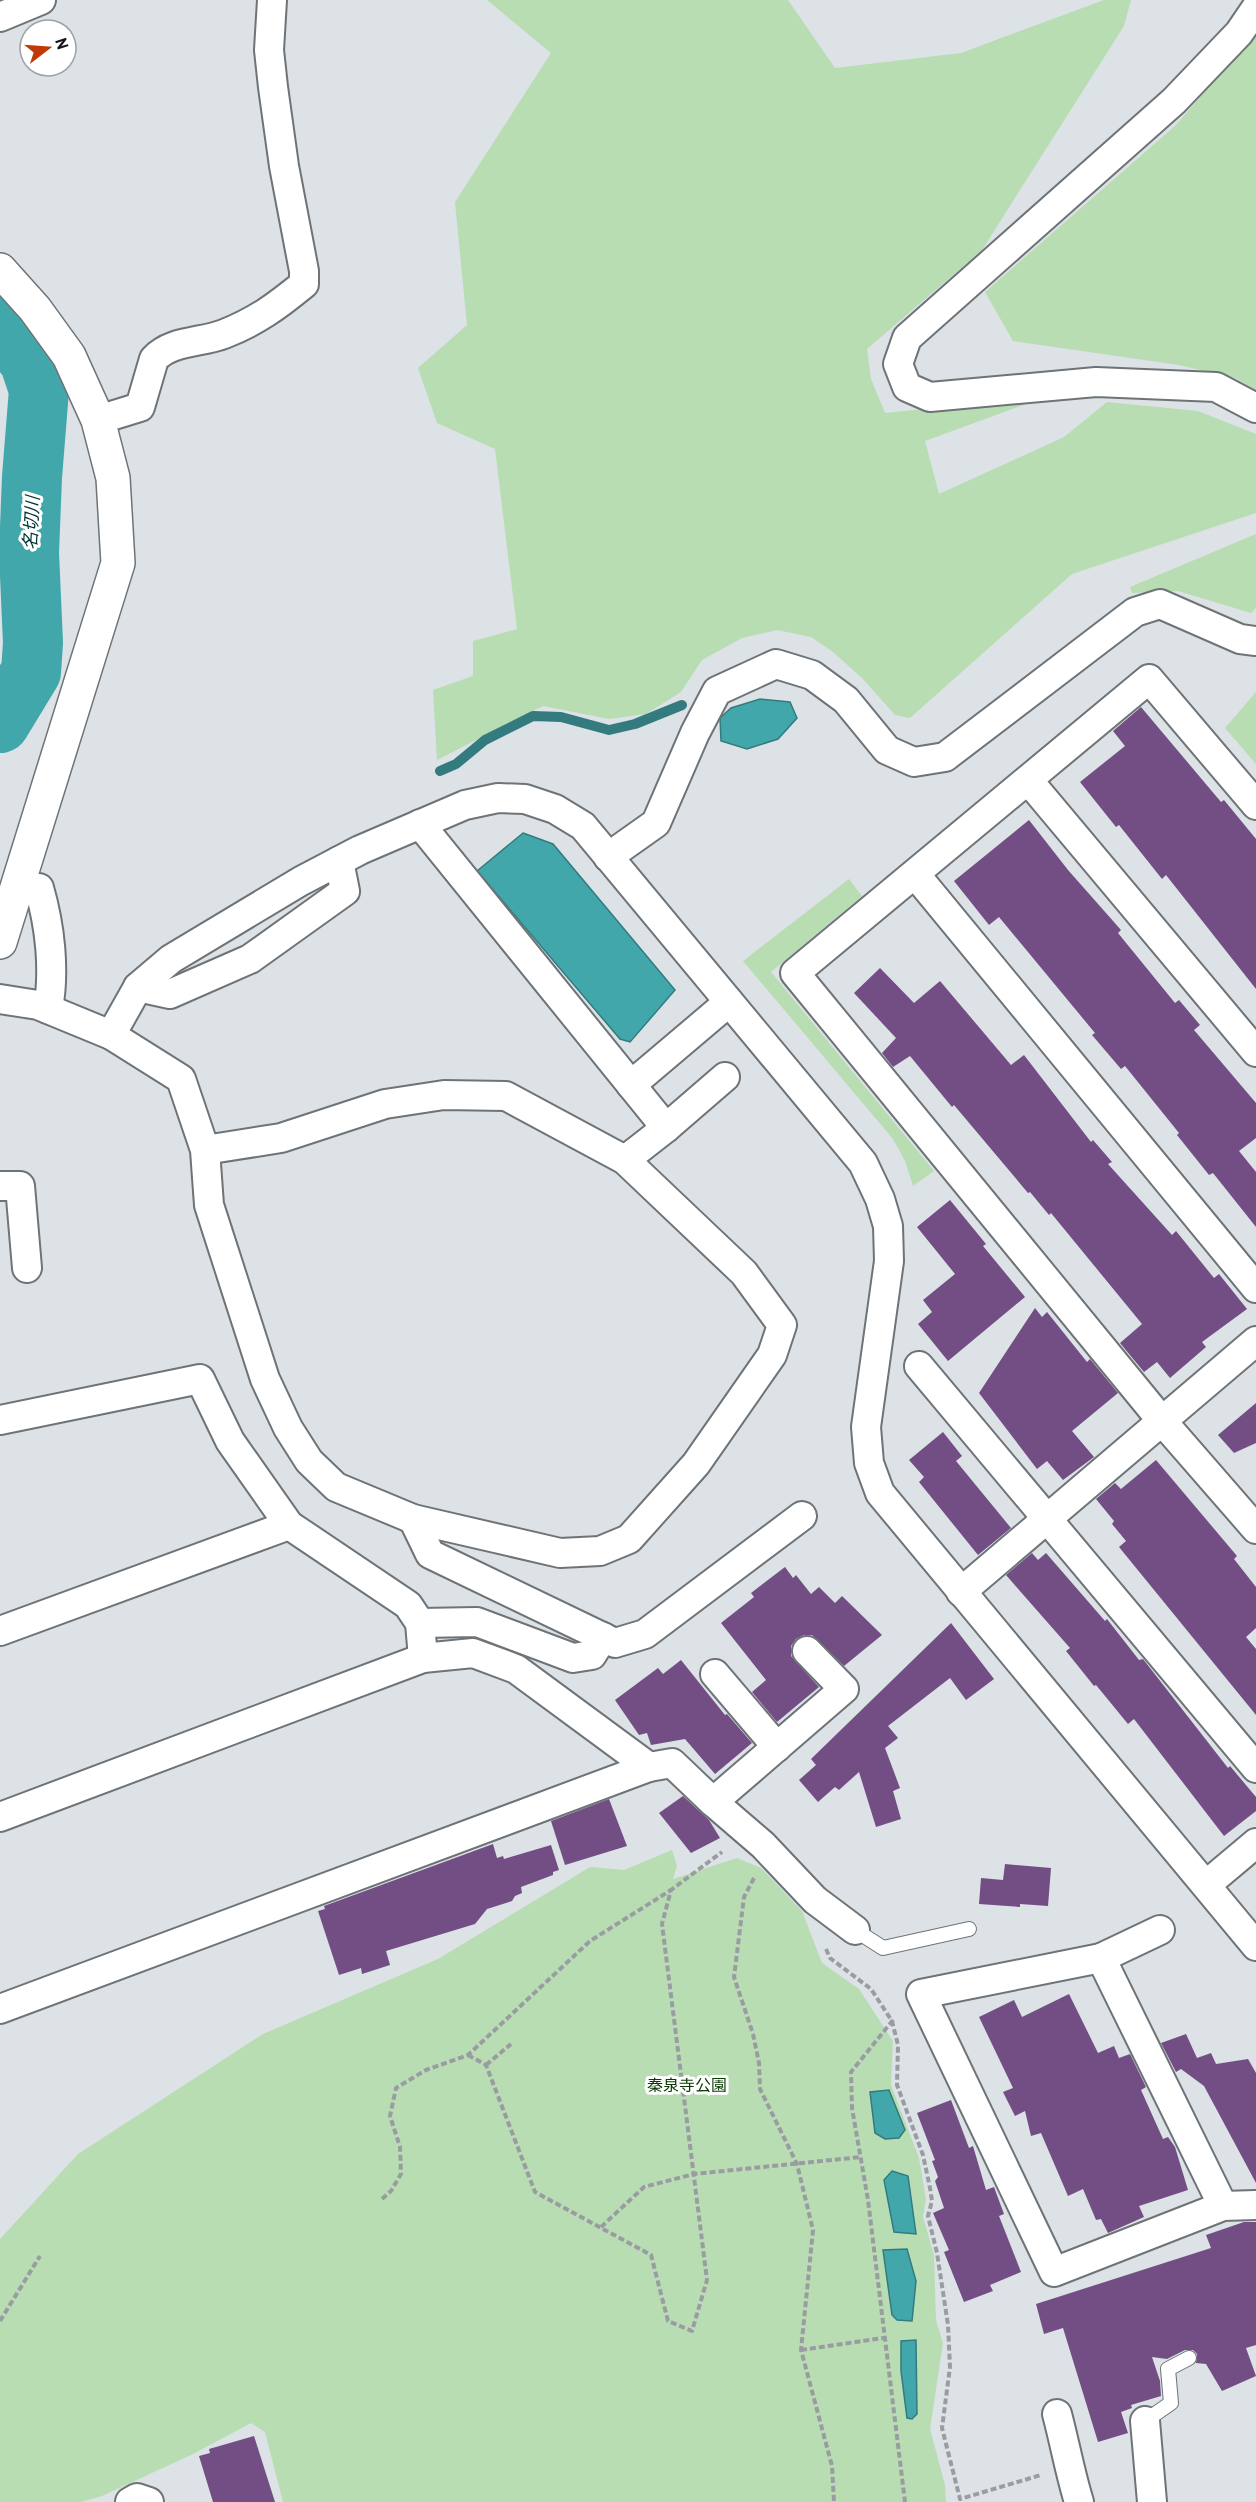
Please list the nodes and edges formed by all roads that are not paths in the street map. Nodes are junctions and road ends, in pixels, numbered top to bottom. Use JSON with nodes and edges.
{"nodes":[{"id":1,"x":41,"y":0,"type":"edge"},
{"id":2,"x":272,"y":0,"type":"edge"},
{"id":3,"x":1256,"y":8,"type":"edge"},
{"id":4,"x":0,"y":17,"type":"edge"},
{"id":5,"x":0,"y":270,"type":"edge"},
{"id":6,"x":1256,"y":408,"type":"edge"},
{"id":7,"x":98,"y":420,"type":"junction"},
{"id":8,"x":1256,"y":641,"type":"edge"},
{"id":9,"x":1028,"y":780,"type":"junction"},
{"id":10,"x":1256,"y":805,"type":"edge"},
{"id":11,"x":420,"y":824,"type":"junction"},
{"id":12,"x":608,"y":857,"type":"junction"},
{"id":13,"x":339,"y":861,"type":"junction"},
{"id":14,"x":915,"y":873,"type":"junction"},
{"id":15,"x":39,"y":888,"type":"dead end"},
{"id":16,"x":0,"y":942,"type":"edge"},
{"id":17,"x":138,"y":987,"type":"junction"},
{"id":18,"x":0,"y":999,"type":"edge"},
{"id":19,"x":729,"y":1002,"type":"junction"},
{"id":20,"x":48,"y":1009,"type":"junction"},
{"id":21,"x":111,"y":1035,"type":"junction"},
{"id":22,"x":1256,"y":1052,"type":"edge"},
{"id":23,"x":725,"y":1077,"type":"dead end"},
{"id":24,"x":631,"y":1085,"type":"junction"},
{"id":25,"x":666,"y":1128,"type":"junction"},
{"id":26,"x":205,"y":1150,"type":"junction"},
{"id":27,"x":625,"y":1160,"type":"junction"},
{"id":28,"x":0,"y":1186,"type":"edge"},
{"id":29,"x":27,"y":1268,"type":"dead end"},
{"id":30,"x":1256,"y":1288,"type":"edge"},
{"id":31,"x":1256,"y":1341,"type":"edge"},
{"id":32,"x":919,"y":1366,"type":"dead end"},
{"id":33,"x":0,"y":1420,"type":"edge"},
{"id":34,"x":1162,"y":1421,"type":"junction"},
{"id":35,"x":802,"y":1516,"type":"dead end"},
{"id":36,"x":1047,"y":1518,"type":"junction"},
{"id":37,"x":413,"y":1519,"type":"junction"},
{"id":38,"x":289,"y":1525,"type":"junction"},
{"id":39,"x":1256,"y":1529,"type":"edge"},
{"id":40,"x":961,"y":1592,"type":"junction"},
{"id":41,"x":420,"y":1623,"type":"junction"},
{"id":42,"x":0,"y":1631,"type":"edge"},
{"id":43,"x":603,"y":1637,"type":"junction"},
{"id":44,"x":807,"y":1651,"type":"dead end"},
{"id":45,"x":423,"y":1658,"type":"junction"},
{"id":46,"x":715,"y":1674,"type":"dead end"},
{"id":47,"x":777,"y":1747,"type":"junction"},
{"id":48,"x":649,"y":1767,"type":"junction"},
{"id":49,"x":1256,"y":1768,"type":"edge"},
{"id":50,"x":713,"y":1802,"type":"junction"},
{"id":51,"x":0,"y":1817,"type":"edge"},
{"id":52,"x":1256,"y":1843,"type":"edge"},
{"id":53,"x":1206,"y":1885,"type":"junction"},
{"id":54,"x":969,"y":1929,"type":"dead end"},
{"id":55,"x":855,"y":1930,"type":"joint"},
{"id":56,"x":1160,"y":1930,"type":"dead end"},
{"id":57,"x":1256,"y":1946,"type":"edge"},
{"id":58,"x":1101,"y":1958,"type":"junction"},
{"id":59,"x":0,"y":2009,"type":"edge"},
{"id":60,"x":1256,"y":2205,"type":"edge"},
{"id":61,"x":1223,"y":2206,"type":"junction"},
{"id":62,"x":1189,"y":2358,"type":"dead end"},
{"id":63,"x":1057,"y":2414,"type":"dead end"},
{"id":64,"x":1145,"y":2421,"type":"joint"},
{"id":65,"x":130,"y":2502,"type":"edge"},
{"id":66,"x":149,"y":2502,"type":"edge"},
{"id":67,"x":1080,"y":2502,"type":"edge"},
{"id":68,"x":1152,"y":2502,"type":"edge"}],
"edges":[{"from":1,"to":4,"type":"street"},
{"from":2,"to":7,"type":"street"},
{"from":3,"to":6,"type":"street"},
{"from":5,"to":7,"type":"street"},
{"from":7,"to":16,"type":"street"},
{"from":8,"to":12,"type":"street"},
{"from":9,"to":10,"type":"street"},
{"from":9,"to":14,"type":"street"},
{"from":9,"to":22,"type":"street"},
{"from":11,"to":12,"type":"street"},
{"from":11,"to":13,"type":"street"},
{"from":11,"to":24,"type":"street"},
{"from":12,"to":19,"type":"street"},
{"from":13,"to":17,"type":"street"},
{"from":13,"to":17,"type":"street"},
{"from":14,"to":30,"type":"street"},
{"from":14,"to":34,"type":"street"},
{"from":15,"to":20,"type":"street"},
{"from":17,"to":21,"type":"street"},
{"from":18,"to":20,"type":"street"},
{"from":19,"to":24,"type":"street"},
{"from":19,"to":40,"type":"street"},
{"from":20,"to":21,"type":"street"},
{"from":21,"to":26,"type":"street"},
{"from":23,"to":25,"type":"street"},
{"from":24,"to":25,"type":"street"},
{"from":25,"to":27,"type":"street"},
{"from":26,"to":27,"type":"street"},
{"from":26,"to":37,"type":"street"},
{"from":27,"to":37,"type":"street"},
{"from":28,"to":29,"type":"street"},
{"from":31,"to":34,"type":"street"},
{"from":32,"to":36,"type":"street"},
{"from":33,"to":38,"type":"street"},
{"from":34,"to":36,"type":"street"},
{"from":34,"to":39,"type":"street"},
{"from":35,"to":43,"type":"street"},
{"from":36,"to":40,"type":"street"},
{"from":36,"to":49,"type":"street"},
{"from":37,"to":43,"type":"street"},
{"from":38,"to":41,"type":"street"},
{"from":38,"to":42,"type":"street"},
{"from":40,"to":53,"type":"street"},
{"from":41,"to":43,"type":"street"},
{"from":41,"to":45,"type":"street"},
{"from":44,"to":47,"type":"street"},
{"from":45,"to":48,"type":"street"},
{"from":45,"to":51,"type":"street"},
{"from":46,"to":47,"type":"street"},
{"from":47,"to":50,"type":"street"},
{"from":48,"to":50,"type":"street"},
{"from":48,"to":59,"type":"street"},
{"from":50,"to":55,"type":"street"},
{"from":52,"to":53,"type":"street"},
{"from":53,"to":57,"type":"street"},
{"from":54,"to":55,"type":"lane"},
{"from":56,"to":58,"type":"street"},
{"from":58,"to":61,"type":"street"},
{"from":58,"to":61,"type":"street"},
{"from":60,"to":61,"type":"street"},
{"from":62,"to":64,"type":"lane"},
{"from":63,"to":67,"type":"street"},
{"from":64,"to":68,"type":"street"},
{"from":65,"to":66,"type":"street"}]}
